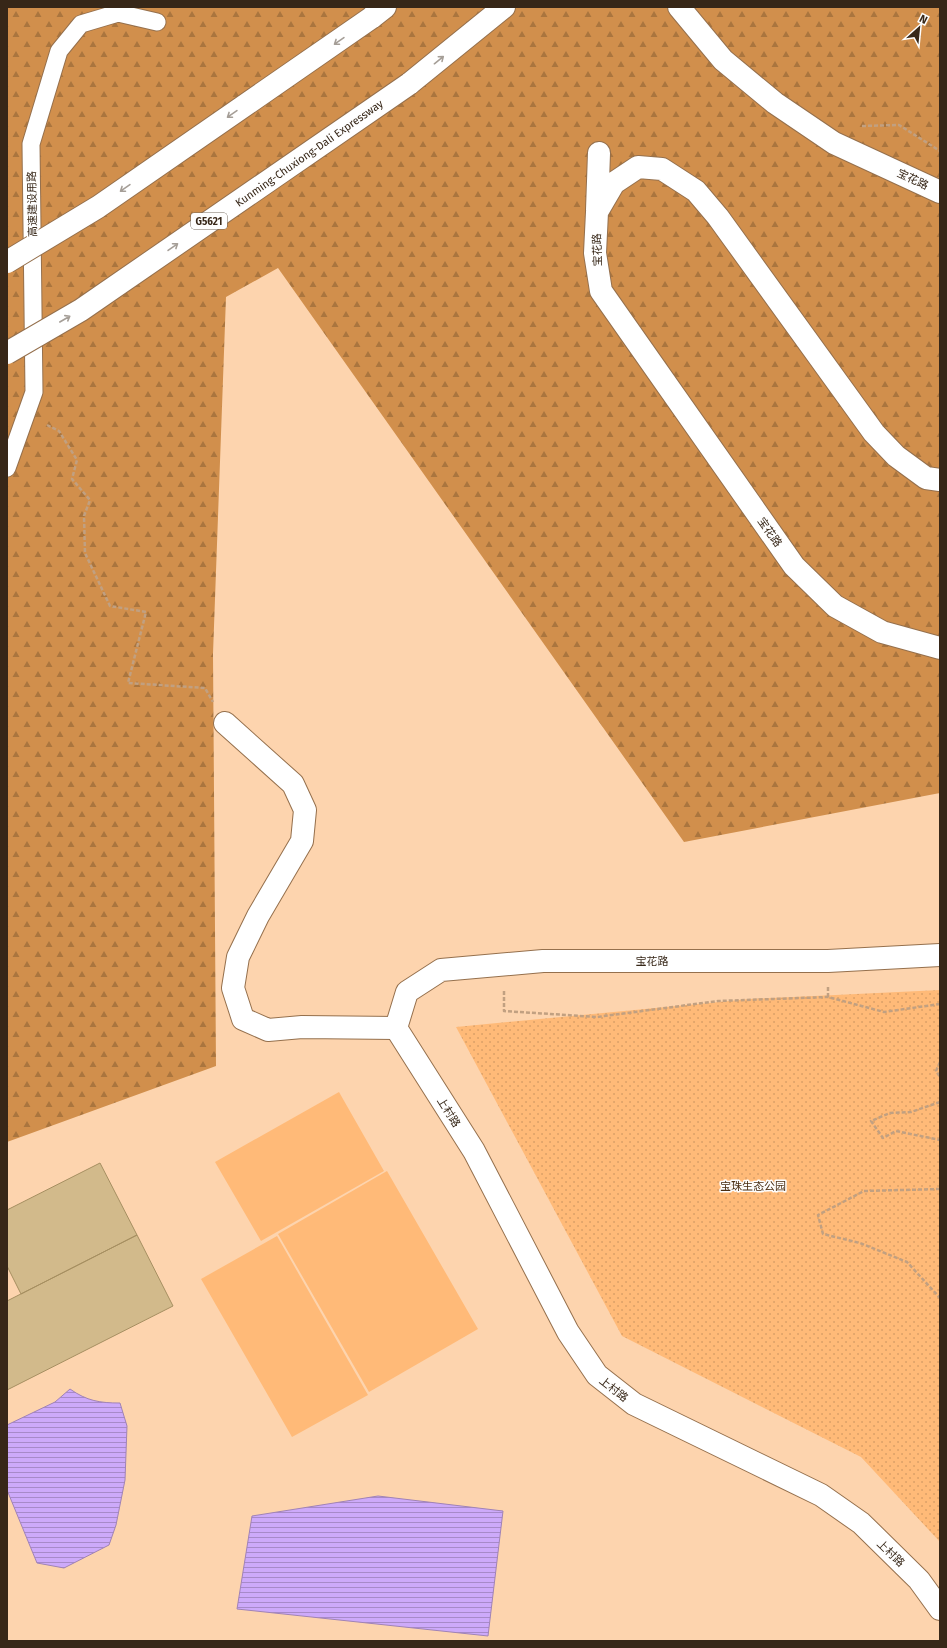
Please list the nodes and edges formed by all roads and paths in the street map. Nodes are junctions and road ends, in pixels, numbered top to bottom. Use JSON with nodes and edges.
{"nodes":[{"id":1,"x":504,"y":7,"type":"edge"},
{"id":2,"x":679,"y":7,"type":"edge"},
{"id":3,"x":378,"y":13,"type":"edge"},
{"id":4,"x":157,"y":22,"type":"dead end"},
{"id":5,"x":859,"y":126,"type":"dead end"},
{"id":6,"x":940,"y":151,"type":"edge"},
{"id":7,"x":599,"y":153,"type":"dead end"},
{"id":8,"x":940,"y":192,"type":"edge"},
{"id":9,"x":597,"y":212,"type":"junction"},
{"id":10,"x":7,"y":262,"type":"edge"},
{"id":11,"x":7,"y":354,"type":"edge"},
{"id":12,"x":59,"y":431,"type":"dead end"},
{"id":13,"x":7,"y":468,"type":"edge"},
{"id":14,"x":940,"y":480,"type":"edge"},
{"id":15,"x":940,"y":648,"type":"edge"},
{"id":16,"x":206,"y":688,"type":"dead end"},
{"id":17,"x":225,"y":723,"type":"dead end"},
{"id":18,"x":940,"y":955,"type":"edge"},
{"id":19,"x":504,"y":964,"type":"junction"},
{"id":20,"x":940,"y":1004,"type":"edge"},
{"id":21,"x":396,"y":1028,"type":"junction"},
{"id":22,"x":940,"y":1062,"type":"edge"},
{"id":23,"x":940,"y":1077,"type":"edge"},
{"id":24,"x":940,"y":1102,"type":"edge"},
{"id":25,"x":940,"y":1140,"type":"edge"},
{"id":26,"x":940,"y":1189,"type":"edge"},
{"id":27,"x":940,"y":1298,"type":"edge"},
{"id":28,"x":940,"y":1609,"type":"edge"}],
"edges":[{"from":11,"to":1,"type":"main road","name":"Kunming-Chuxiong-Dali Expressway","number":"G5621","one_way":true,"bridge":true},
{"from":2,"to":8,"type":"main road","name":"宝花路"},
{"from":3,"to":10,"type":"main road","one_way":true,"bridge":true},
{"from":4,"to":13,"type":"lane","name":"高速建设用路"},
{"from":5,"to":6,"type":"path"},
{"from":7,"to":9,"type":"main road"},
{"from":9,"to":14,"type":"main road","name":"宝花路"},
{"from":9,"to":15,"type":"main road","name":"宝花路"},
{"from":12,"to":16,"type":"path"},
{"from":17,"to":21,"type":"main road"},
{"from":18,"to":19,"type":"main road","name":"宝花路"},
{"from":19,"to":20,"type":"path"},
{"from":19,"to":21,"type":"main road","name":"宝花路"},
{"from":21,"to":28,"type":"main road","name":"上村路"},
{"from":22,"to":23,"type":"path"},
{"from":24,"to":25,"type":"path"},
{"from":26,"to":27,"type":"path"}]}
